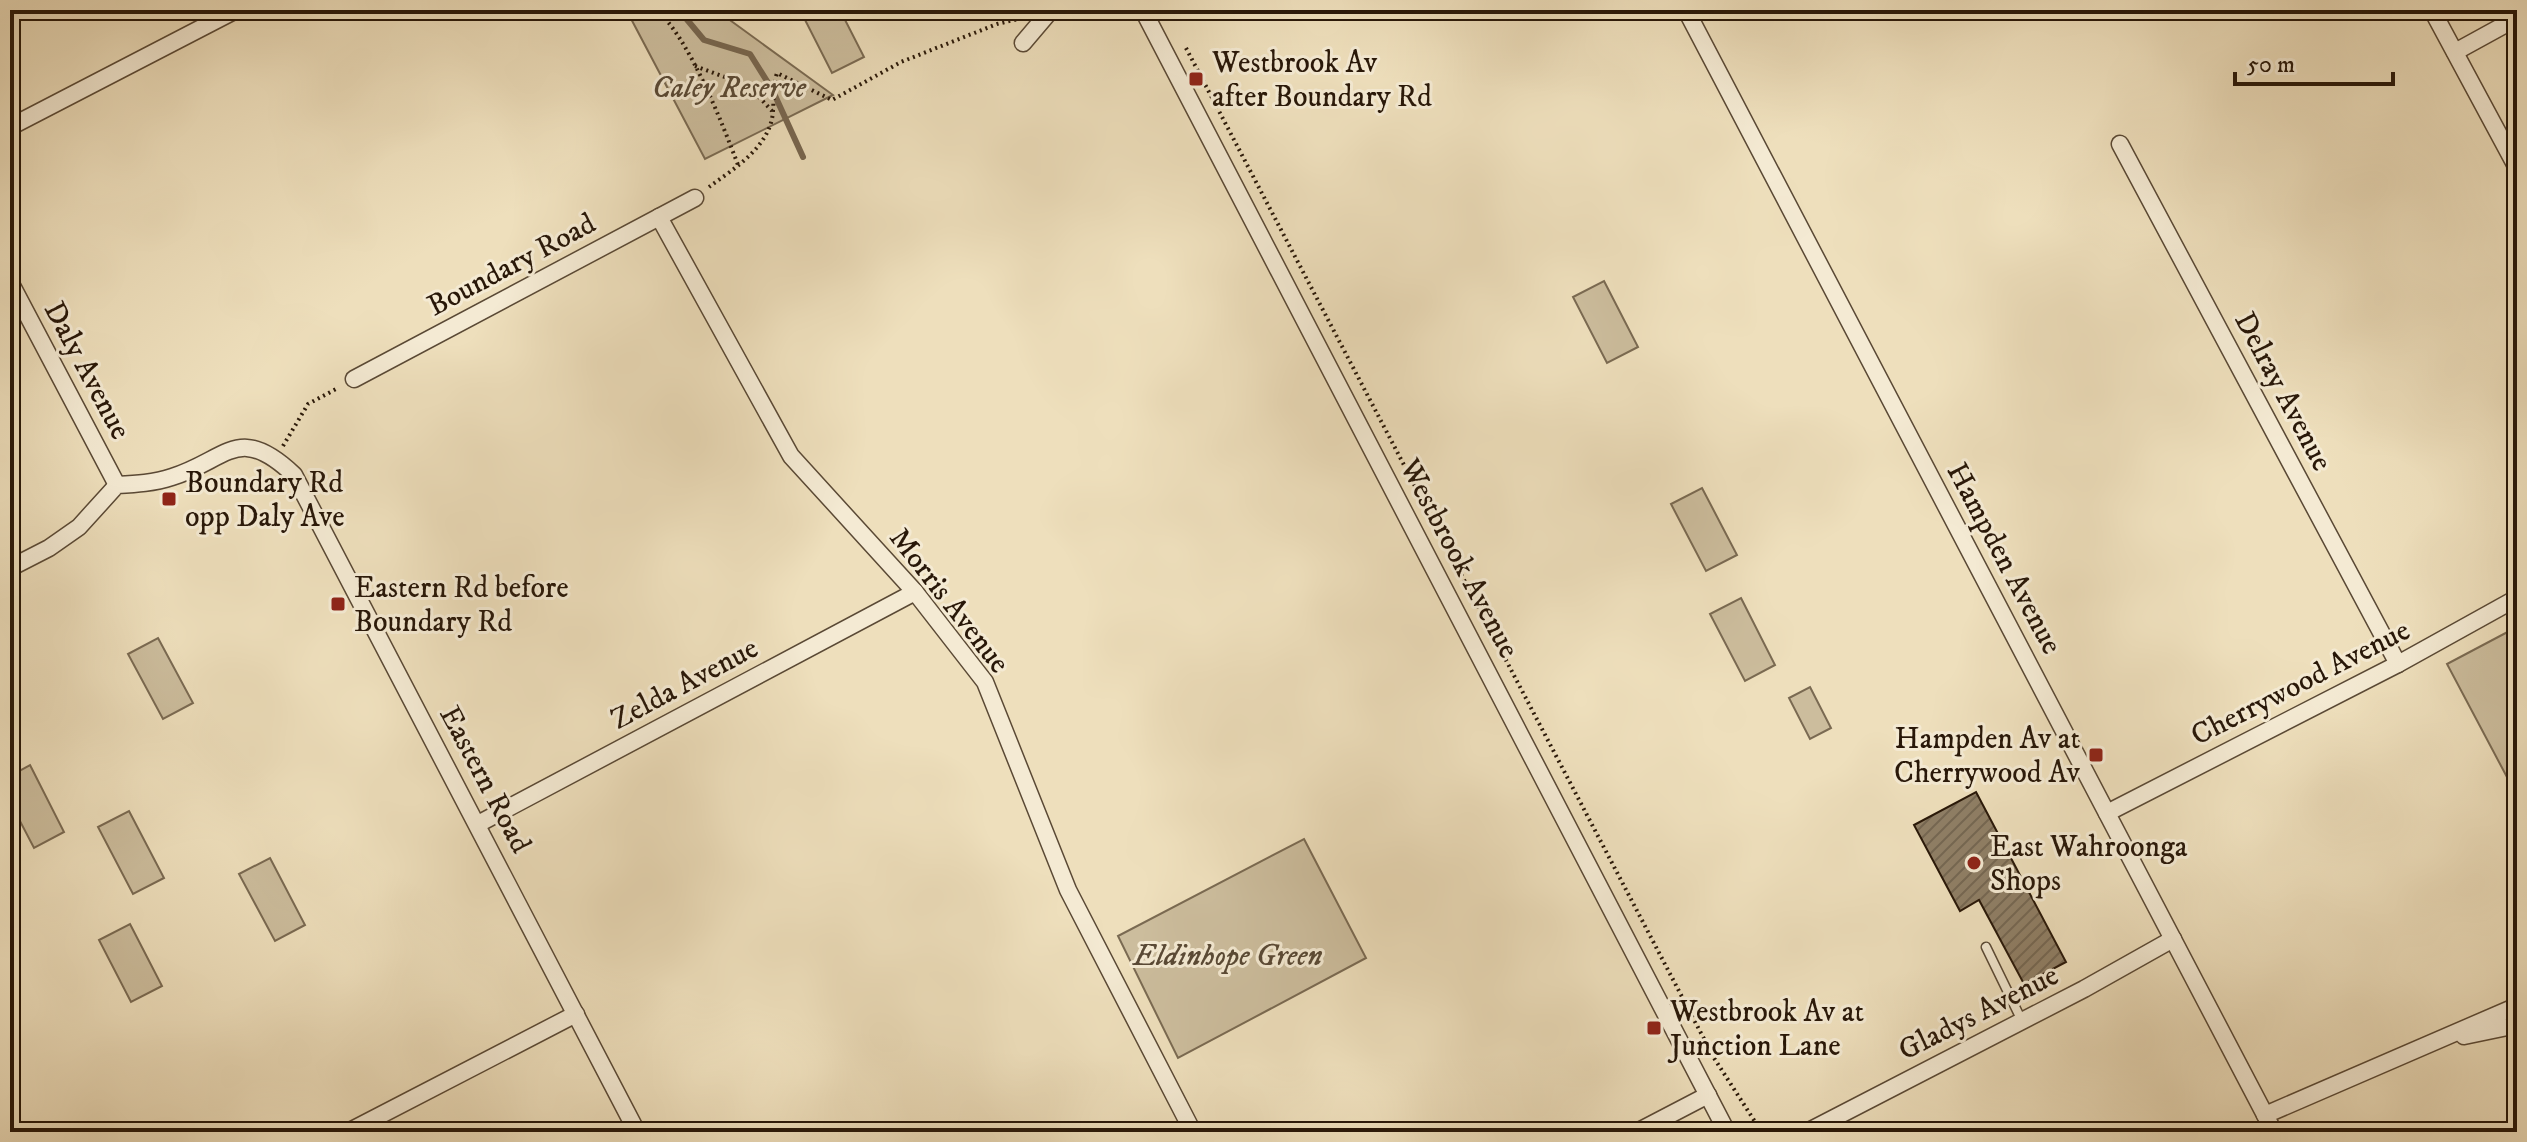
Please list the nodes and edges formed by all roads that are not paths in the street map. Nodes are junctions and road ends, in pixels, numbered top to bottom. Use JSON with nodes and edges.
{"nodes":[{"id":1,"x":236,"y":10,"type":"edge"},
{"id":2,"x":1051,"y":10,"type":"edge"},
{"id":3,"x":1143,"y":10,"type":"edge"},
{"id":4,"x":1686,"y":10,"type":"edge"},
{"id":5,"x":2432,"y":10,"type":"edge"},
{"id":6,"x":2517,"y":18,"type":"edge"},
{"id":7,"x":1023,"y":43,"type":"dead end"},
{"id":8,"x":2455,"y":52,"type":"junction"},
{"id":9,"x":10,"y":127,"type":"edge"},
{"id":10,"x":2120,"y":144,"type":"dead end"},
{"id":11,"x":2517,"y":168,"type":"edge"},
{"id":12,"x":695,"y":198,"type":"road end"},
{"id":13,"x":659,"y":217,"type":"junction"},
{"id":14,"x":10,"y":282,"type":"edge"},
{"id":15,"x":354,"y":379,"type":"road end"},
{"id":16,"x":117,"y":485,"type":"junction"},
{"id":17,"x":10,"y":568,"type":"edge"},
{"id":18,"x":915,"y":592,"type":"junction"},
{"id":19,"x":2517,"y":598,"type":"edge"},
{"id":20,"x":2398,"y":664,"type":"junction"},
{"id":21,"x":2107,"y":813,"type":"junction"},
{"id":22,"x":478,"y":824,"type":"junction"},
{"id":23,"x":2173,"y":939,"type":"junction"},
{"id":24,"x":1986,"y":947,"type":"dead end"},
{"id":25,"x":2517,"y":1006,"type":"edge"},
{"id":26,"x":576,"y":1014,"type":"junction"},
{"id":27,"x":2022,"y":1021,"type":"junction"},
{"id":28,"x":2517,"y":1025,"type":"edge"},
{"id":29,"x":2420,"y":1046,"type":"junction"},
{"id":30,"x":1708,"y":1095,"type":"junction"},
{"id":31,"x":2265,"y":1115,"type":"junction"},
{"id":32,"x":348,"y":1132,"type":"edge"},
{"id":33,"x":637,"y":1132,"type":"edge"},
{"id":34,"x":1193,"y":1132,"type":"edge"},
{"id":35,"x":1637,"y":1132,"type":"edge"},
{"id":36,"x":1727,"y":1132,"type":"edge"},
{"id":37,"x":1807,"y":1132,"type":"edge"},
{"id":38,"x":2274,"y":1132,"type":"edge"}],
"edges":[{"from":1,"to":9,"type":"street"},
{"from":2,"to":7,"type":"street"},
{"from":3,"to":30,"type":"street","name":"Westbrook Avenue"},
{"from":4,"to":21,"type":"street","name":"Hampden Avenue"},
{"from":5,"to":8,"type":"street"},
{"from":6,"to":8,"type":"street"},
{"from":8,"to":11,"type":"street"},
{"from":10,"to":20,"type":"street","name":"Delray Avenue"},
{"from":12,"to":13,"type":"street","name":"Boundary Road"},
{"from":13,"to":15,"type":"street","name":"Boundary Road"},
{"from":13,"to":18,"type":"street","name":"Morris Avenue"},
{"from":14,"to":16,"type":"street","name":"Daly Avenue"},
{"from":16,"to":17,"type":"street"},
{"from":16,"to":22,"type":"street","name":"Eastern Road"},
{"from":18,"to":22,"type":"street","name":"Zelda Avenue"},
{"from":18,"to":34,"type":"street","name":"Morris Avenue"},
{"from":19,"to":20,"type":"street","name":"Cherrywood Avenue"},
{"from":20,"to":21,"type":"street","name":"Cherrywood Avenue"},
{"from":21,"to":23,"type":"street","name":"Hampden Avenue"},
{"from":22,"to":26,"type":"street","name":"Eastern Road"},
{"from":23,"to":27,"type":"street","name":"Gladys Avenue"},
{"from":23,"to":31,"type":"street","name":"Hampden Avenue"},
{"from":24,"to":27,"type":"lane"},
{"from":25,"to":29,"type":"street"},
{"from":26,"to":32,"type":"street"},
{"from":26,"to":33,"type":"street","name":"Eastern Road"},
{"from":27,"to":37,"type":"street","name":"Gladys Avenue"},
{"from":28,"to":29,"type":"street"},
{"from":29,"to":31,"type":"street"},
{"from":30,"to":35,"type":"street"},
{"from":30,"to":36,"type":"street","name":"Westbrook Avenue"},
{"from":31,"to":38,"type":"street","name":"Hampden Avenue"}]}
